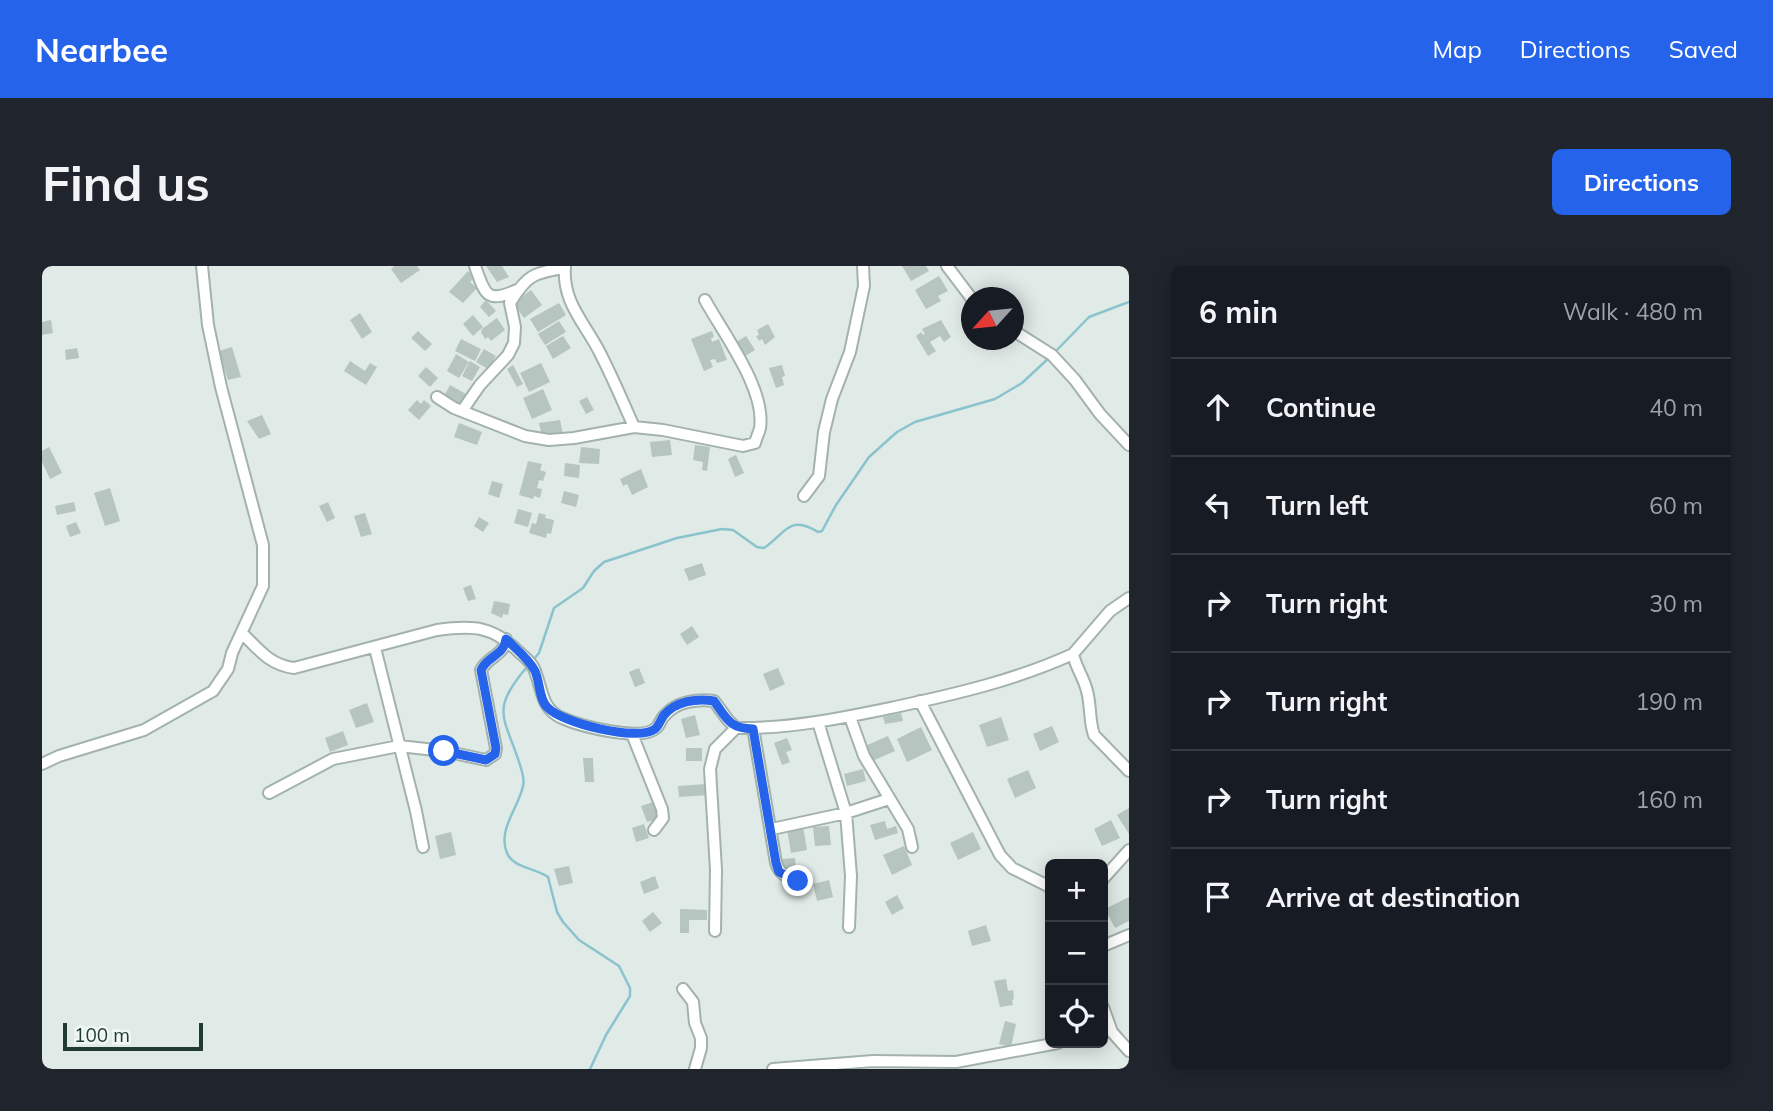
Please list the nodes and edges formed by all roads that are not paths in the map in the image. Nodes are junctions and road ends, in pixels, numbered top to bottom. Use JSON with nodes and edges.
{"nodes":[{"id":1,"x":202,"y":266,"type":"edge"},
{"id":2,"x":475,"y":266,"type":"edge"},
{"id":3,"x":863,"y":266,"type":"edge"},
{"id":4,"x":947,"y":266,"type":"edge"},
{"id":5,"x":565,"y":267,"type":"edge"},
{"id":6,"x":962,"y":287,"type":"edge"},
{"id":7,"x":517,"y":290,"type":"junction"},
{"id":8,"x":705,"y":300,"type":"dead end"},
{"id":9,"x":1024,"y":338,"type":"edge"},
{"id":10,"x":438,"y":397,"type":"dead end"},
{"id":11,"x":462,"y":411,"type":"junction"},
{"id":12,"x":634,"y":427,"type":"junction"},
{"id":13,"x":1129,"y":445,"type":"edge"},
{"id":14,"x":804,"y":496,"type":"dead end"},
{"id":15,"x":1129,"y":598,"type":"edge"},
{"id":16,"x":243,"y":634,"type":"junction"},
{"id":17,"x":506,"y":639,"type":"junction"},
{"id":18,"x":375,"y":648,"type":"junction"},
{"id":19,"x":1073,"y":654,"type":"junction"},
{"id":20,"x":920,"y":701,"type":"junction"},
{"id":21,"x":850,"y":717,"type":"junction"},
{"id":22,"x":818,"y":722,"type":"junction"},
{"id":23,"x":736,"y":728,"type":"junction"},
{"id":24,"x":753,"y":729,"type":"junction"},
{"id":25,"x":632,"y":734,"type":"junction"},
{"id":26,"x":399,"y":746,"type":"junction"},
{"id":27,"x":42,"y":764,"type":"edge"},
{"id":28,"x":1129,"y":771,"type":"edge"},
{"id":29,"x":269,"y":793,"type":"dead end"},
{"id":30,"x":890,"y":799,"type":"junction"},
{"id":31,"x":846,"y":813,"type":"junction"},
{"id":32,"x":772,"y":829,"type":"junction"},
{"id":33,"x":654,"y":830,"type":"dead end"},
{"id":34,"x":422,"y":847,"type":"dead end"},
{"id":35,"x":912,"y":847,"type":"dead end"},
{"id":36,"x":1129,"y":850,"type":"edge"},
{"id":37,"x":1108,"y":873,"type":"edge"},
{"id":38,"x":798,"y":881,"type":"dead end"},
{"id":39,"x":1045,"y":884,"type":"edge"},
{"id":40,"x":849,"y":927,"type":"dead end"},
{"id":41,"x":715,"y":931,"type":"dead end"},
{"id":42,"x":1129,"y":935,"type":"edge"},
{"id":43,"x":1108,"y":944,"type":"edge"},
{"id":44,"x":683,"y":989,"type":"dead end"},
{"id":45,"x":1108,"y":1034,"type":"edge"},
{"id":46,"x":1045,"y":1045,"type":"edge"},
{"id":47,"x":1129,"y":1051,"type":"edge"},
{"id":48,"x":855,"y":1066,"type":"edge"},
{"id":49,"x":695,"y":1069,"type":"edge"},
{"id":50,"x":773,"y":1069,"type":"edge"}],
"edges":[{"from":1,"to":16,"type":"street"},
{"from":2,"to":7,"type":"street"},
{"from":3,"to":14,"type":"street"},
{"from":4,"to":6,"type":"street"},
{"from":5,"to":7,"type":"street"},
{"from":5,"to":12,"type":"street"},
{"from":7,"to":11,"type":"street"},
{"from":8,"to":12,"type":"street"},
{"from":9,"to":13,"type":"street"},
{"from":10,"to":11,"type":"street"},
{"from":11,"to":12,"type":"street"},
{"from":15,"to":19,"type":"street"},
{"from":16,"to":18,"type":"street"},
{"from":16,"to":27,"type":"street"},
{"from":17,"to":18,"type":"street"},
{"from":17,"to":25,"type":"street"},
{"from":17,"to":26,"type":"street"},
{"from":18,"to":26,"type":"street"},
{"from":19,"to":20,"type":"street"},
{"from":19,"to":28,"type":"street"},
{"from":20,"to":21,"type":"street"},
{"from":20,"to":39,"type":"street"},
{"from":21,"to":22,"type":"street"},
{"from":21,"to":30,"type":"street"},
{"from":22,"to":24,"type":"street"},
{"from":22,"to":31,"type":"street"},
{"from":23,"to":24,"type":"street"},
{"from":23,"to":25,"type":"street"},
{"from":23,"to":41,"type":"street"},
{"from":24,"to":32,"type":"street"},
{"from":25,"to":33,"type":"street"},
{"from":26,"to":29,"type":"street"},
{"from":26,"to":34,"type":"street"},
{"from":30,"to":31,"type":"street"},
{"from":30,"to":35,"type":"street"},
{"from":31,"to":32,"type":"street"},
{"from":31,"to":40,"type":"street"},
{"from":32,"to":38,"type":"street"},
{"from":36,"to":37,"type":"street"},
{"from":42,"to":43,"type":"street"},
{"from":44,"to":49,"type":"street"},
{"from":45,"to":47,"type":"street"},
{"from":46,"to":48,"type":"street"},
{"from":48,"to":50,"type":"street"}]}
